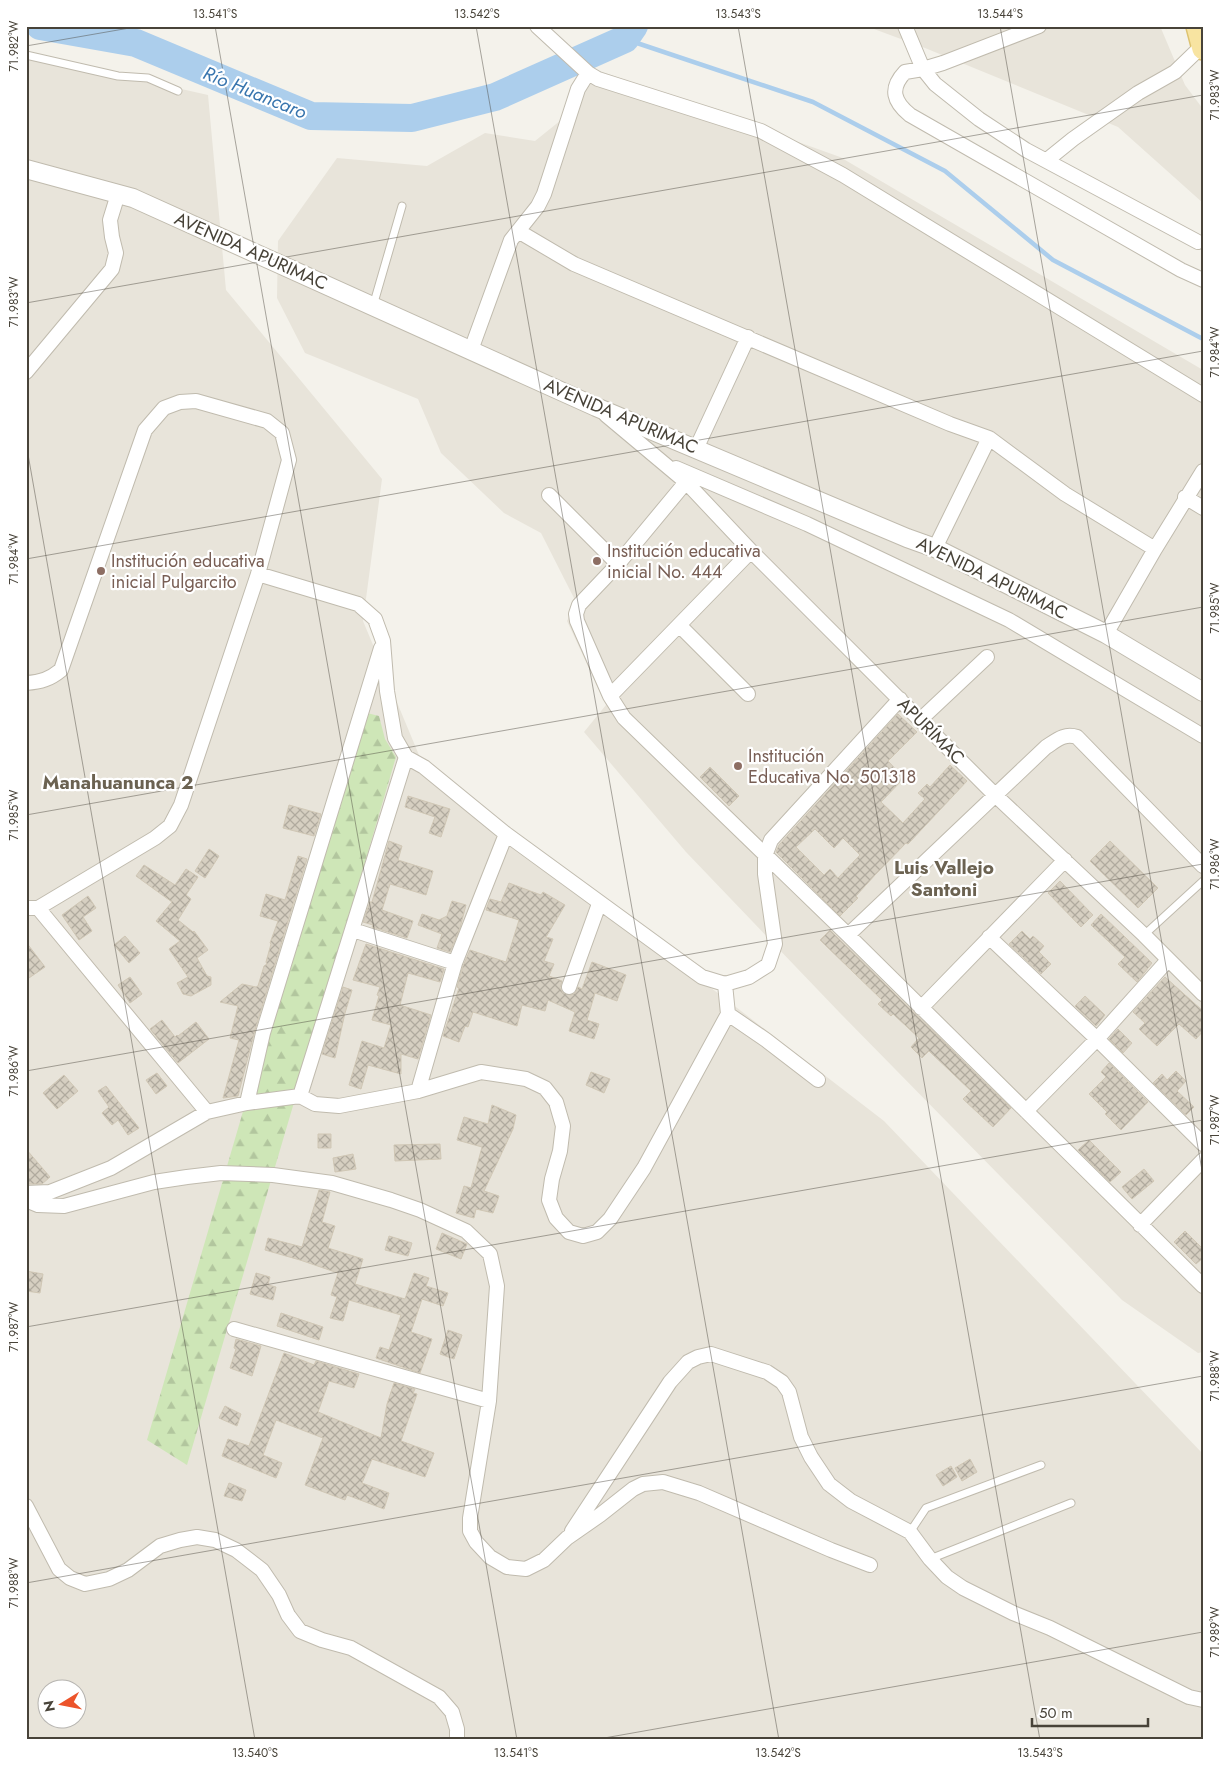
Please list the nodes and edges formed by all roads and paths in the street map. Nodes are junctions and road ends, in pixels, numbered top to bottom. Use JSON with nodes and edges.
{"nodes":[{"id":1,"x":905,"y":26,"type":"edge"},
{"id":2,"x":1040,"y":26,"type":"edge"},
{"id":3,"x":1191,"y":26,"type":"edge"},
{"id":4,"x":540,"y":29,"type":"edge"},
{"id":5,"x":1200,"y":41,"type":"edge"},
{"id":6,"x":26,"y":56,"type":"edge"},
{"id":7,"x":923,"y":69,"type":"junction"},
{"id":8,"x":585,"y":70,"type":"junction"},
{"id":9,"x":178,"y":91,"type":"dead end"},
{"id":10,"x":1047,"y":160,"type":"junction"},
{"id":11,"x":26,"y":169,"type":"edge"},
{"id":12,"x":118,"y":194,"type":"junction"},
{"id":13,"x":402,"y":206,"type":"dead end"},
{"id":14,"x":518,"y":231,"type":"junction"},
{"id":15,"x":1198,"y":242,"type":"dead end"},
{"id":16,"x":1203,"y":280,"type":"edge"},
{"id":17,"x":373,"y":306,"type":"junction"},
{"id":18,"x":748,"y":337,"type":"junction"},
{"id":19,"x":471,"y":350,"type":"junction"},
{"id":20,"x":26,"y":372,"type":"edge"},
{"id":21,"x":1203,"y":395,"type":"edge"},
{"id":22,"x":596,"y":407,"type":"junction"},
{"id":23,"x":989,"y":438,"type":"junction"},
{"id":24,"x":696,"y":449,"type":"junction"},
{"id":25,"x":664,"y":463,"type":"junction"},
{"id":26,"x":1203,"y":471,"type":"edge"},
{"id":27,"x":686,"y":482,"type":"junction"},
{"id":28,"x":548,"y":495,"type":"dead end"},
{"id":29,"x":1185,"y":497,"type":"junction"},
{"id":30,"x":1203,"y":508,"type":"edge"},
{"id":31,"x":935,"y":548,"type":"junction"},
{"id":32,"x":1155,"y":549,"type":"junction"},
{"id":33,"x":752,"y":551,"type":"junction"},
{"id":34,"x":618,"y":564,"type":"junction"},
{"id":35,"x":258,"y":574,"type":"junction"},
{"id":36,"x":680,"y":626,"type":"junction"},
{"id":37,"x":1106,"y":634,"type":"junction"},
{"id":38,"x":383,"y":641,"type":"junction"},
{"id":39,"x":987,"y":657,"type":"dead end"},
{"id":40,"x":26,"y":683,"type":"edge"},
{"id":41,"x":1203,"y":692,"type":"edge"},
{"id":42,"x":748,"y":694,"type":"dead end"},
{"id":43,"x":610,"y":696,"type":"junction"},
{"id":44,"x":900,"y":699,"type":"junction"},
{"id":45,"x":921,"y":719,"type":"junction"},
{"id":46,"x":1203,"y":736,"type":"edge"},
{"id":47,"x":406,"y":757,"type":"junction"},
{"id":48,"x":994,"y":794,"type":"junction"},
{"id":49,"x":506,"y":834,"type":"junction"},
{"id":50,"x":765,"y":856,"type":"junction"},
{"id":51,"x":1064,"y":860,"type":"junction"},
{"id":52,"x":1203,"y":866,"type":"edge"},
{"id":53,"x":1203,"y":881,"type":"edge"},
{"id":54,"x":599,"y":904,"type":"junction"},
{"id":55,"x":32,"y":908,"type":"edge"},
{"id":56,"x":353,"y":930,"type":"junction"},
{"id":57,"x":848,"y":935,"type":"junction"},
{"id":58,"x":1144,"y":935,"type":"junction"},
{"id":59,"x":989,"y":937,"type":"junction"},
{"id":60,"x":1168,"y":960,"type":"junction"},
{"id":61,"x":455,"y":963,"type":"junction"},
{"id":62,"x":725,"y":984,"type":"junction"},
{"id":63,"x":569,"y":987,"type":"dead end"},
{"id":64,"x":1203,"y":994,"type":"edge"},
{"id":65,"x":921,"y":1008,"type":"junction"},
{"id":66,"x":728,"y":1014,"type":"junction"},
{"id":67,"x":1097,"y":1039,"type":"junction"},
{"id":68,"x":818,"y":1080,"type":"dead end"},
{"id":69,"x":418,"y":1091,"type":"junction"},
{"id":70,"x":300,"y":1096,"type":"junction"},
{"id":71,"x":247,"y":1103,"type":"junction"},
{"id":72,"x":1026,"y":1110,"type":"junction"},
{"id":73,"x":207,"y":1112,"type":"junction"},
{"id":74,"x":1203,"y":1144,"type":"edge"},
{"id":75,"x":1203,"y":1160,"type":"edge"},
{"id":76,"x":26,"y":1193,"type":"edge"},
{"id":77,"x":26,"y":1200,"type":"edge"},
{"id":78,"x":1140,"y":1225,"type":"junction"},
{"id":79,"x":1203,"y":1286,"type":"edge"},
{"id":80,"x":234,"y":1328,"type":"dead end"},
{"id":81,"x":489,"y":1401,"type":"junction"},
{"id":82,"x":1041,"y":1465,"type":"dead end"},
{"id":83,"x":1071,"y":1503,"type":"dead end"},
{"id":84,"x":26,"y":1506,"type":"edge"},
{"id":85,"x":910,"y":1532,"type":"junction"},
{"id":86,"x":567,"y":1538,"type":"junction"},
{"id":87,"x":930,"y":1559,"type":"junction"},
{"id":88,"x":870,"y":1565,"type":"dead end"},
{"id":89,"x":1203,"y":1700,"type":"edge"},
{"id":90,"x":457,"y":1740,"type":"edge"}],
"edges":[{"from":1,"to":7,"type":"street"},
{"from":2,"to":7,"type":"street"},
{"from":3,"to":5,"type":"street"},
{"from":4,"to":8,"type":"street"},
{"from":5,"to":10,"type":"street"},
{"from":6,"to":9,"type":"lane"},
{"from":7,"to":10,"type":"street"},
{"from":7,"to":16,"type":"street"},
{"from":8,"to":14,"type":"street"},
{"from":8,"to":21,"type":"street"},
{"from":10,"to":15,"type":"street"},
{"from":11,"to":12,"type":"street","name":"AVENIDA APURIMAC"},
{"from":12,"to":17,"type":"street","name":"AVENIDA APURIMAC"},
{"from":12,"to":20,"type":"street"},
{"from":13,"to":17,"type":"lane"},
{"from":14,"to":18,"type":"street"},
{"from":14,"to":19,"type":"street"},
{"from":17,"to":19,"type":"street","name":"AVENIDA APURIMAC"},
{"from":18,"to":23,"type":"street"},
{"from":18,"to":24,"type":"street"},
{"from":19,"to":22,"type":"street","name":"AVENIDA APURIMAC"},
{"from":22,"to":24,"type":"street","name":"AVENIDA APURIMAC"},
{"from":22,"to":25,"type":"street","name":"APURÍMAC"},
{"from":23,"to":31,"type":"street"},
{"from":23,"to":32,"type":"street"},
{"from":24,"to":31,"type":"street","name":"AVENIDA APURIMAC"},
{"from":25,"to":27,"type":"street","name":"APURÍMAC"},
{"from":25,"to":46,"type":"street","name":"APURÍMAC"},
{"from":26,"to":29,"type":"street"},
{"from":27,"to":33,"type":"street","name":"APURÍMAC"},
{"from":27,"to":34,"type":"street"},
{"from":28,"to":34,"type":"street"},
{"from":29,"to":30,"type":"street"},
{"from":29,"to":32,"type":"street"},
{"from":31,"to":37,"type":"street","name":"AVENIDA APURIMAC"},
{"from":32,"to":37,"type":"street"},
{"from":33,"to":36,"type":"street"},
{"from":33,"to":44,"type":"street","name":"APURÍMAC"},
{"from":34,"to":43,"type":"street"},
{"from":35,"to":38,"type":"street"},
{"from":35,"to":40,"type":"street"},
{"from":35,"to":55,"type":"street"},
{"from":36,"to":42,"type":"street"},
{"from":36,"to":43,"type":"street"},
{"from":37,"to":41,"type":"street","name":"AVENIDA APURIMAC"},
{"from":38,"to":47,"type":"street"},
{"from":38,"to":71,"type":"street"},
{"from":39,"to":45,"type":"street"},
{"from":43,"to":50,"type":"street"},
{"from":44,"to":45,"type":"street","name":"APURÍMAC"},
{"from":44,"to":50,"type":"street"},
{"from":45,"to":48,"type":"street","name":"APURÍMAC"},
{"from":47,"to":49,"type":"street"},
{"from":47,"to":56,"type":"street"},
{"from":48,"to":51,"type":"street","name":"APURÍMAC"},
{"from":48,"to":52,"type":"street"},
{"from":48,"to":57,"type":"street"},
{"from":49,"to":54,"type":"street"},
{"from":49,"to":61,"type":"street"},
{"from":50,"to":57,"type":"street"},
{"from":50,"to":62,"type":"street"},
{"from":51,"to":58,"type":"street","name":"APURÍMAC"},
{"from":51,"to":59,"type":"street"},
{"from":53,"to":58,"type":"lane"},
{"from":54,"to":62,"type":"street"},
{"from":54,"to":63,"type":"street"},
{"from":55,"to":73,"type":"street"},
{"from":56,"to":61,"type":"street"},
{"from":56,"to":70,"type":"street"},
{"from":57,"to":65,"type":"street"},
{"from":58,"to":60,"type":"street","name":"APURÍMAC"},
{"from":59,"to":65,"type":"street"},
{"from":59,"to":67,"type":"street"},
{"from":60,"to":64,"type":"street","name":"APURÍMAC"},
{"from":60,"to":67,"type":"street"},
{"from":61,"to":69,"type":"street"},
{"from":62,"to":66,"type":"street"},
{"from":65,"to":72,"type":"street"},
{"from":66,"to":68,"type":"street"},
{"from":66,"to":69,"type":"street"},
{"from":67,"to":72,"type":"street"},
{"from":67,"to":74,"type":"street"},
{"from":69,"to":70,"type":"street"},
{"from":70,"to":71,"type":"street"},
{"from":71,"to":73,"type":"street"},
{"from":72,"to":78,"type":"street"},
{"from":73,"to":76,"type":"street"},
{"from":75,"to":78,"type":"street"},
{"from":77,"to":81,"type":"street"},
{"from":78,"to":79,"type":"street"},
{"from":80,"to":81,"type":"street"},
{"from":81,"to":86,"type":"street"},
{"from":82,"to":85,"type":"lane"},
{"from":83,"to":87,"type":"lane"},
{"from":84,"to":90,"type":"street"},
{"from":85,"to":86,"type":"street"},
{"from":85,"to":87,"type":"street"},
{"from":86,"to":88,"type":"street"},
{"from":87,"to":89,"type":"street"}]}
